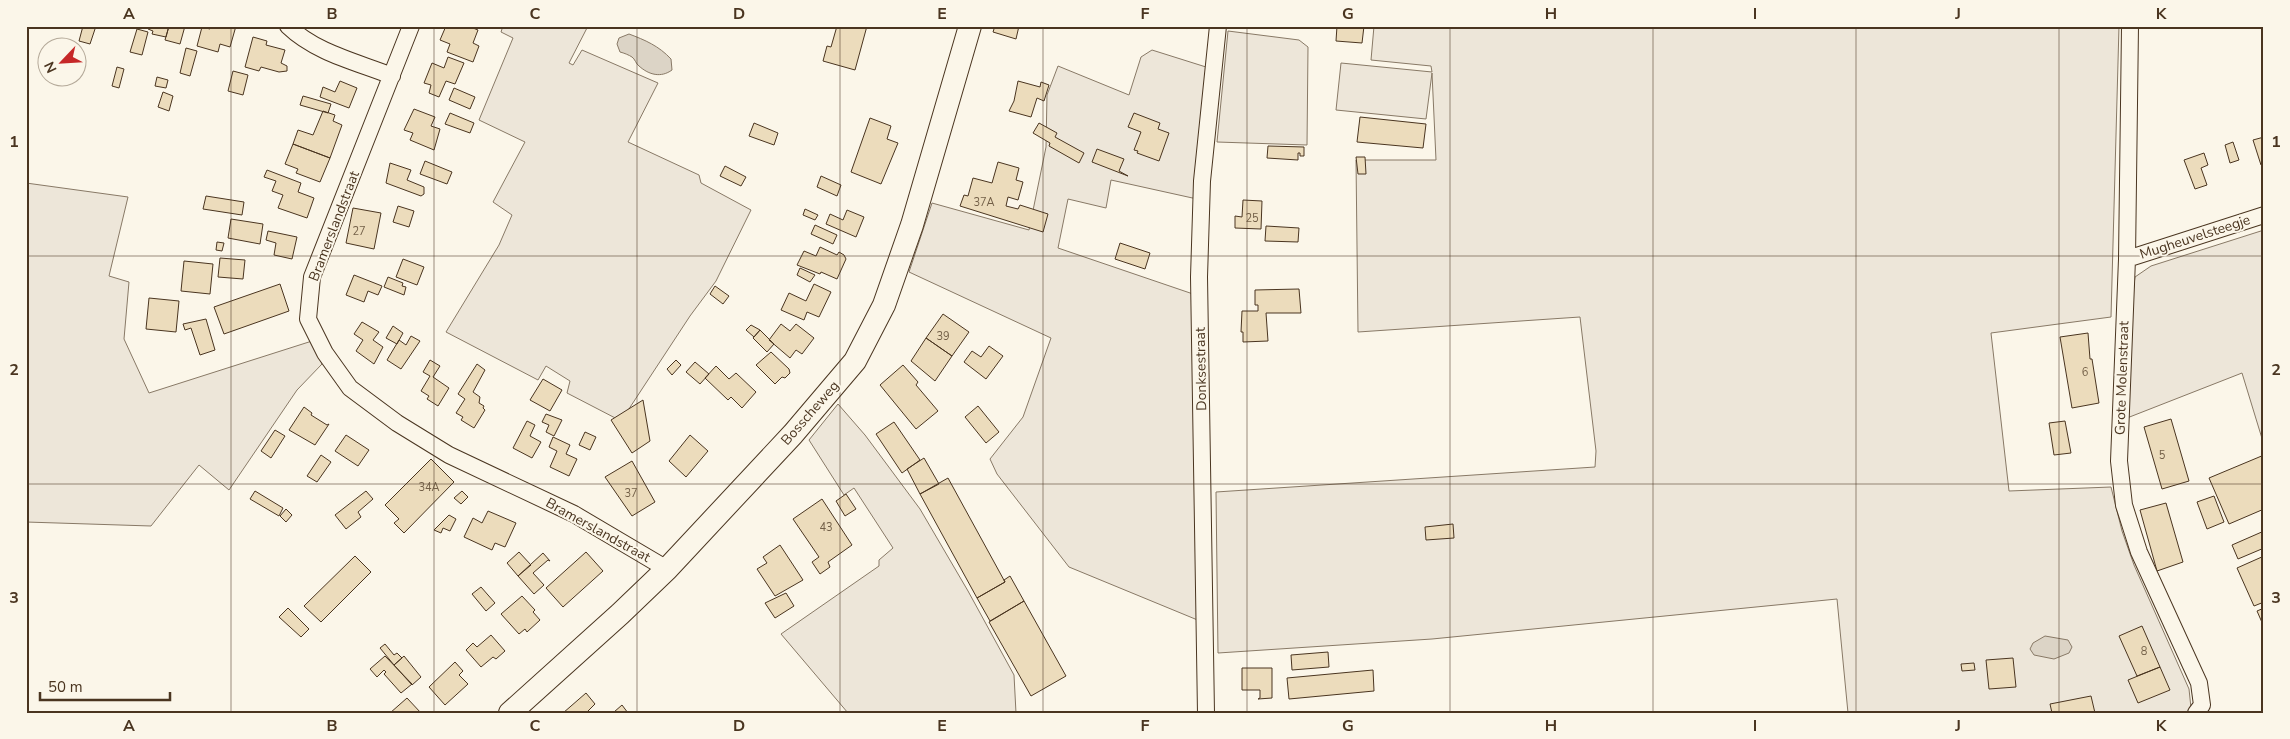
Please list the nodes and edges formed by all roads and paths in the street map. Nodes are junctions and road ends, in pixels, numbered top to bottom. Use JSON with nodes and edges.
{"nodes":[{"id":1,"x":288,"y":26,"type":"edge"},
{"id":2,"x":411,"y":26,"type":"edge"},
{"id":3,"x":970,"y":26,"type":"edge"},
{"id":4,"x":1218,"y":26,"type":"edge"},
{"id":5,"x":2130,"y":26,"type":"edge"},
{"id":6,"x":392,"y":76,"type":"junction"},
{"id":7,"x":2264,"y":215,"type":"edge"},
{"id":8,"x":2127,"y":259,"type":"junction"},
{"id":9,"x":667,"y":569,"type":"junction"},
{"id":10,"x":510,"y":713,"type":"edge"},
{"id":11,"x":1206,"y":713,"type":"edge"},
{"id":12,"x":2196,"y":713,"type":"edge"}],
"edges":[{"from":1,"to":6,"type":"street"},
{"from":2,"to":6,"type":"street","name":"Bramerslandstraat"},
{"from":3,"to":9,"type":"street","name":"Bosscheweg"},
{"from":4,"to":11,"type":"street","name":"Donksestraat"},
{"from":5,"to":8,"type":"street","name":"Grote Molenstraat"},
{"from":6,"to":9,"type":"street","name":"Bramerslandstraat"},
{"from":7,"to":8,"type":"street","name":"Mugheuvelsteegje"},
{"from":8,"to":12,"type":"street","name":"Grote Molenstraat"},
{"from":9,"to":10,"type":"street","name":"Bosscheweg"}]}
